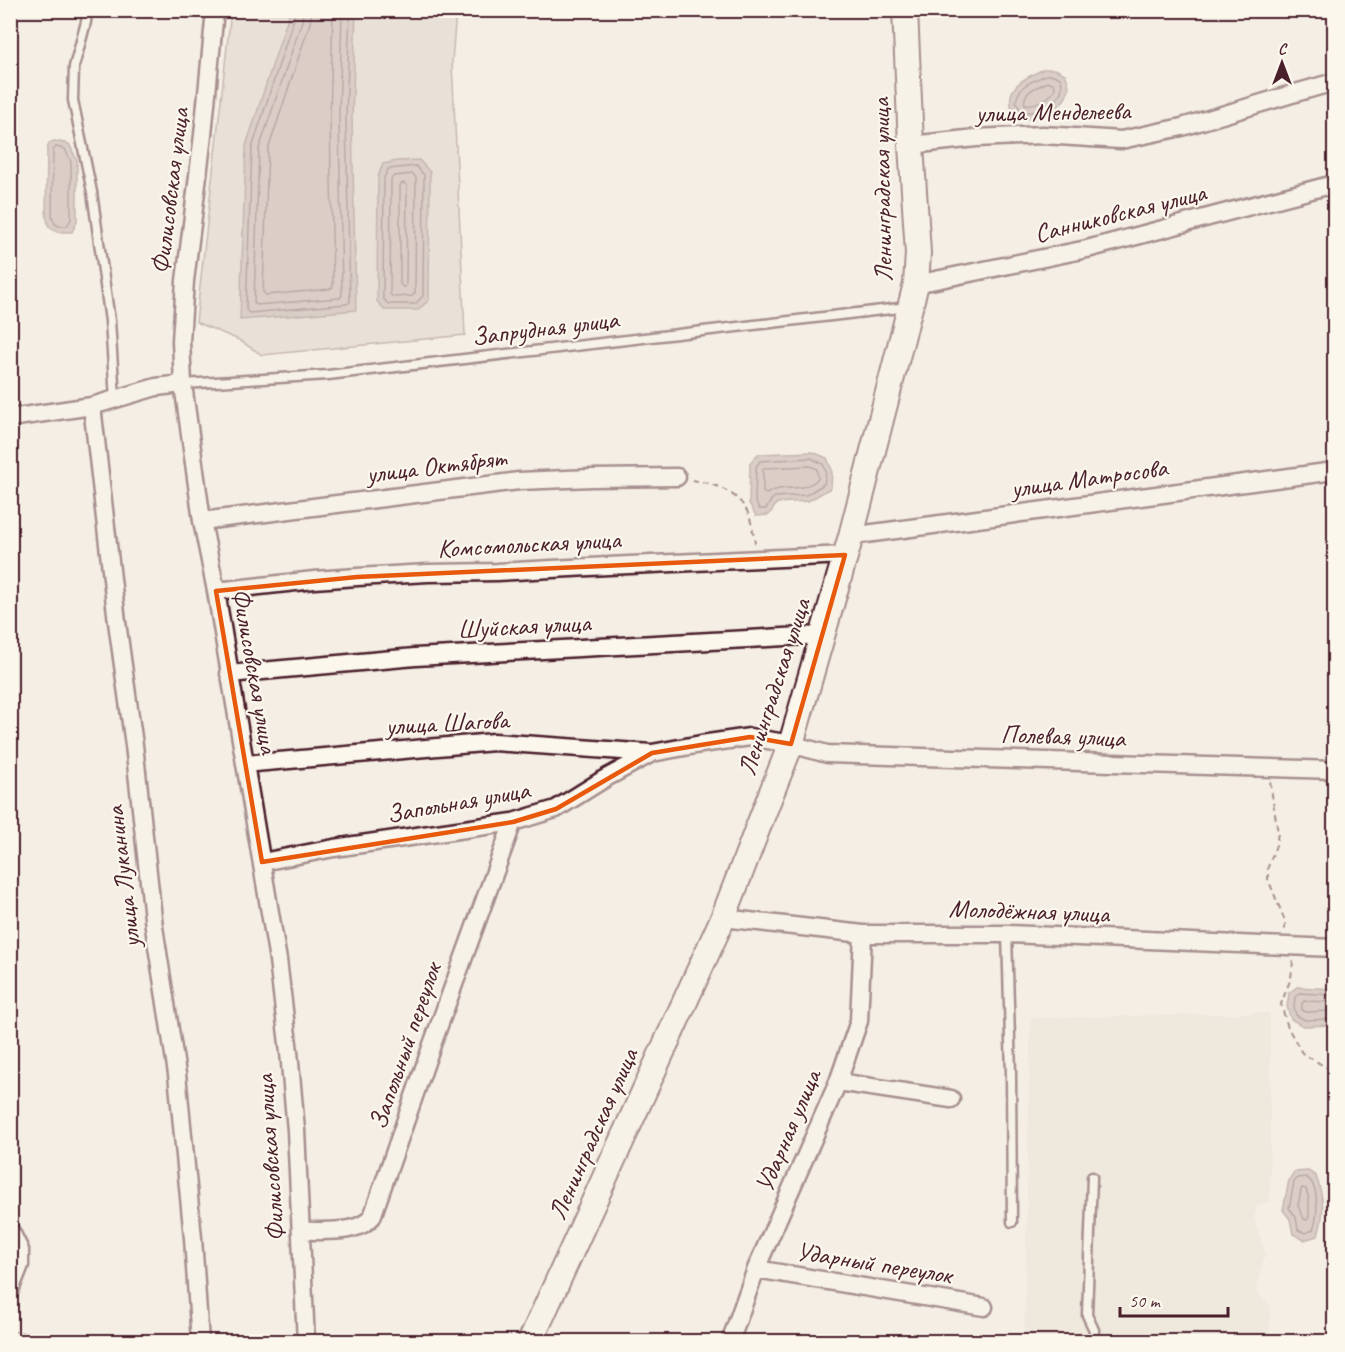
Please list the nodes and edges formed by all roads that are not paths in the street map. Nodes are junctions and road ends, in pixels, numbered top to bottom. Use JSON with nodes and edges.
{"nodes":[{"id":1,"x":87,"y":10,"type":"edge"},
{"id":2,"x":215,"y":10,"type":"edge"},
{"id":3,"x":905,"y":10,"type":"edge"},
{"id":4,"x":1335,"y":82,"type":"edge"},
{"id":5,"x":911,"y":145,"type":"junction"},
{"id":6,"x":1335,"y":184,"type":"edge"},
{"id":7,"x":914,"y":296,"type":"junction"},
{"id":8,"x":183,"y":384,"type":"junction"},
{"id":9,"x":115,"y":399,"type":"junction"},
{"id":10,"x":92,"y":406,"type":"junction"},
{"id":11,"x":10,"y":418,"type":"edge"},
{"id":12,"x":1335,"y":471,"type":"edge"},
{"id":13,"x":677,"y":477,"type":"road end"},
{"id":14,"x":202,"y":521,"type":"junction"},
{"id":15,"x":848,"y":545,"type":"junction"},
{"id":16,"x":216,"y":591,"type":"junction"},
{"id":17,"x":822,"y":635,"type":"junction"},
{"id":18,"x":230,"y":674,"type":"junction"},
{"id":19,"x":791,"y":744,"type":"junction"},
{"id":20,"x":652,"y":753,"type":"junction"},
{"id":21,"x":245,"y":764,"type":"junction"},
{"id":22,"x":1335,"y":770,"type":"edge"},
{"id":23,"x":513,"y":822,"type":"junction"},
{"id":24,"x":262,"y":862,"type":"junction"},
{"id":25,"x":723,"y":918,"type":"junction"},
{"id":26,"x":863,"y":934,"type":"junction"},
{"id":27,"x":1007,"y":934,"type":"junction"},
{"id":28,"x":1335,"y":948,"type":"edge"},
{"id":29,"x":838,"y":1082,"type":"junction"},
{"id":30,"x":951,"y":1099,"type":"dead end"},
{"id":31,"x":1092,"y":1177,"type":"dead end"},
{"id":32,"x":1012,"y":1222,"type":"dead end"},
{"id":33,"x":10,"y":1230,"type":"edge"},
{"id":34,"x":301,"y":1232,"type":"junction"},
{"id":35,"x":756,"y":1269,"type":"junction"},
{"id":36,"x":10,"y":1290,"type":"edge"},
{"id":37,"x":984,"y":1307,"type":"dead end"},
{"id":38,"x":200,"y":1341,"type":"edge"},
{"id":39,"x":306,"y":1341,"type":"edge"},
{"id":40,"x":530,"y":1341,"type":"edge"},
{"id":41,"x":730,"y":1341,"type":"edge"},
{"id":42,"x":1093,"y":1341,"type":"edge"}],
"edges":[{"from":1,"to":9,"type":"lane"},
{"from":2,"to":8,"type":"street","name":"Филисовская улица"},
{"from":3,"to":5,"type":"street","name":"Ленинградская улица"},
{"from":4,"to":5,"type":"street","name":"улица Менделеева"},
{"from":5,"to":7,"type":"street","name":"Ленинградская улица"},
{"from":6,"to":7,"type":"street","name":"Санниковская улица"},
{"from":7,"to":8,"type":"lane","name":"Запрудная улица"},
{"from":7,"to":15,"type":"street","name":"Ленинградская улица"},
{"from":8,"to":9,"type":"street"},
{"from":8,"to":14,"type":"street","name":"Филисовская улица"},
{"from":9,"to":10,"type":"street"},
{"from":10,"to":11,"type":"street"},
{"from":10,"to":38,"type":"street","name":"улица Луканина"},
{"from":12,"to":15,"type":"street","name":"улица Матросова"},
{"from":13,"to":14,"type":"street","name":"улица Октябрят"},
{"from":14,"to":16,"type":"street","name":"Филисовская улица"},
{"from":15,"to":16,"type":"street","name":"Комсомольская улица"},
{"from":15,"to":17,"type":"street","name":"Ленинградская улица"},
{"from":16,"to":18,"type":"street","name":"Филисовская улица"},
{"from":17,"to":18,"type":"street","name":"Шуйская улица"},
{"from":17,"to":19,"type":"street","name":"Ленинградская улица"},
{"from":18,"to":21,"type":"street","name":"Филисовская улица"},
{"from":19,"to":20,"type":"street","name":"Запольная улица"},
{"from":19,"to":22,"type":"street","name":"Полевая улица"},
{"from":19,"to":25,"type":"street","name":"Ленинградская улица"},
{"from":20,"to":21,"type":"street","name":"улица Шагова"},
{"from":20,"to":23,"type":"street","name":"Запольная улица"},
{"from":21,"to":24,"type":"street","name":"Филисовская улица"},
{"from":23,"to":24,"type":"street","name":"Запольная улица"},
{"from":23,"to":34,"type":"street","name":"Запольный переулок"},
{"from":24,"to":34,"type":"street","name":"Филисовская улица"},
{"from":25,"to":26,"type":"street","name":"Молодёжная улица"},
{"from":25,"to":40,"type":"street","name":"Ленинградская улица"},
{"from":26,"to":27,"type":"street","name":"Молодёжная улица"},
{"from":26,"to":29,"type":"street","name":"Ударная улица"},
{"from":27,"to":28,"type":"street","name":"Молодёжная улица"},
{"from":27,"to":32,"type":"lane"},
{"from":29,"to":30,"type":"street"},
{"from":29,"to":35,"type":"street","name":"Ударная улица"},
{"from":31,"to":42,"type":"lane"},
{"from":33,"to":36,"type":"street"},
{"from":34,"to":39,"type":"street","name":"Филисовская улица"},
{"from":35,"to":37,"type":"street","name":"Ударный переулок"},
{"from":35,"to":41,"type":"street","name":"Ударная улица"}]}
